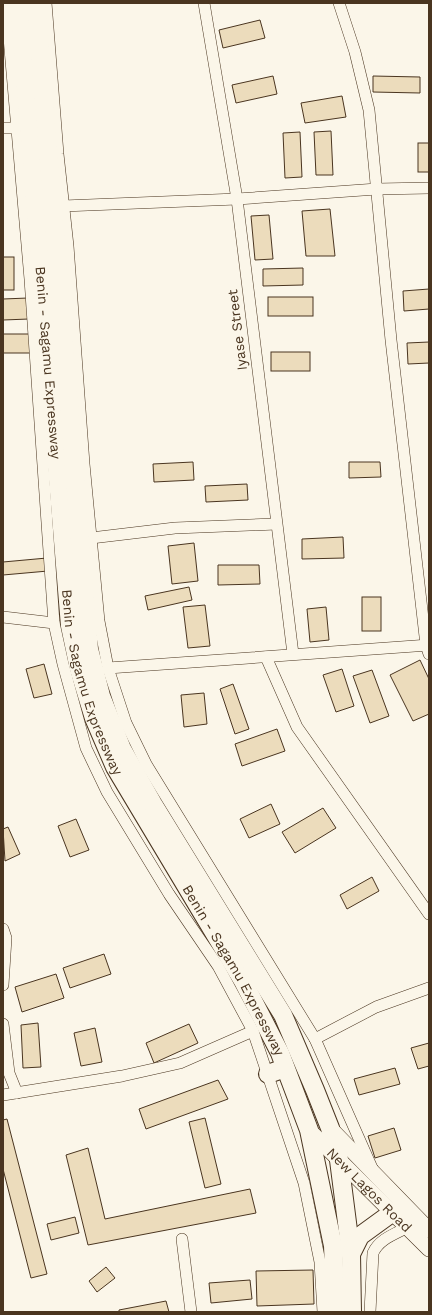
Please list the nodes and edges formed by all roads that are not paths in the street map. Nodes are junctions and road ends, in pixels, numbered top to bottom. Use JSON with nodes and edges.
{"nodes":[{"id":1,"x":36,"y":3,"type":"edge"},
{"id":2,"x":46,"y":3,"type":"edge"},
{"id":3,"x":204,"y":3,"type":"edge"},
{"id":4,"x":339,"y":3,"type":"edge"},
{"id":5,"x":8,"y":7,"type":"edge"},
{"id":6,"x":3,"y":128,"type":"edge"},
{"id":7,"x":16,"y":128,"type":"junction"},
{"id":8,"x":429,"y":188,"type":"edge"},
{"id":9,"x":377,"y":189,"type":"junction"},
{"id":10,"x":237,"y":199,"type":"junction"},
{"id":11,"x":63,"y":206,"type":"junction"},
{"id":12,"x":276,"y":524,"type":"junction"},
{"id":13,"x":91,"y":538,"type":"junction"},
{"id":14,"x":3,"y":618,"type":"edge"},
{"id":15,"x":54,"y":623,"type":"junction"},
{"id":16,"x":428,"y":648,"type":"edge"},
{"id":17,"x":292,"y":654,"type":"junction"},
{"id":18,"x":266,"y":657,"type":"junction"},
{"id":19,"x":108,"y":668,"type":"junction"},
{"id":20,"x":429,"y":914,"type":"edge"},
{"id":21,"x":3,"y":929,"type":"edge"},
{"id":22,"x":3,"y":984,"type":"edge"},
{"id":23,"x":429,"y":988,"type":"edge"},
{"id":24,"x":3,"y":1024,"type":"edge"},
{"id":25,"x":252,"y":1031,"type":"junction"},
{"id":26,"x":315,"y":1039,"type":"junction"},
{"id":27,"x":285,"y":1068,"type":"junction"},
{"id":28,"x":268,"y":1074,"type":"junction"},
{"id":29,"x":17,"y":1093,"type":"junction"},
{"id":30,"x":3,"y":1095,"type":"edge"},
{"id":31,"x":330,"y":1128,"type":"junction"},
{"id":32,"x":309,"y":1130,"type":"junction"},
{"id":33,"x":339,"y":1160,"type":"junction"},
{"id":34,"x":376,"y":1177,"type":"junction"},
{"id":35,"x":393,"y":1212,"type":"junction"},
{"id":36,"x":408,"y":1228,"type":"junction"},
{"id":37,"x":429,"y":1230,"type":"edge"},
{"id":38,"x":182,"y":1238,"type":"dead end"},
{"id":39,"x":429,"y":1249,"type":"edge"},
{"id":40,"x":351,"y":1254,"type":"junction"},
{"id":41,"x":191,"y":1312,"type":"edge"},
{"id":42,"x":323,"y":1312,"type":"edge"},
{"id":43,"x":336,"y":1312,"type":"edge"},
{"id":44,"x":352,"y":1312,"type":"edge"},
{"id":45,"x":370,"y":1312,"type":"edge"}],
"edges":[{"from":1,"to":31,"type":"highway"},
{"from":2,"to":11,"type":"street"},
{"from":3,"to":10,"type":"street","name":"Iyase Street"},
{"from":4,"to":9,"type":"street"},
{"from":5,"to":7,"type":"street"},
{"from":5,"to":27,"type":"highway","name":"Benin - Sagamu Expressway"},
{"from":6,"to":7,"type":"street"},
{"from":7,"to":15,"type":"street"},
{"from":8,"to":9,"type":"street"},
{"from":9,"to":10,"type":"street"},
{"from":9,"to":16,"type":"street"},
{"from":10,"to":11,"type":"street"},
{"from":10,"to":12,"type":"street","name":"Iyase Street"},
{"from":11,"to":13,"type":"street"},
{"from":12,"to":13,"type":"street"},
{"from":12,"to":17,"type":"street","name":"Iyase Street"},
{"from":13,"to":19,"type":"street"},
{"from":14,"to":15,"type":"street"},
{"from":15,"to":25,"type":"street"},
{"from":16,"to":17,"type":"street"},
{"from":17,"to":18,"type":"street"},
{"from":18,"to":19,"type":"street"},
{"from":18,"to":20,"type":"street"},
{"from":19,"to":26,"type":"street"},
{"from":21,"to":22,"type":"street"},
{"from":23,"to":26,"type":"street"},
{"from":24,"to":29,"type":"street"},
{"from":25,"to":28,"type":"street"},
{"from":25,"to":29,"type":"street"},
{"from":26,"to":34,"type":"street"},
{"from":27,"to":28,"type":"highway"},
{"from":27,"to":32,"type":"highway","name":"Benin - Sagamu Expressway"},
{"from":28,"to":42,"type":"street"},
{"from":29,"to":30,"type":"street"},
{"from":31,"to":33,"type":"highway"},
{"from":31,"to":34,"type":"main road","name":"New Lagos Road"},
{"from":32,"to":33,"type":"main road","name":"New Lagos Road"},
{"from":32,"to":43,"type":"highway","name":"Benin - Sagamu Expressway"},
{"from":33,"to":35,"type":"main road","name":"New Lagos Road"},
{"from":33,"to":40,"type":"highway"},
{"from":34,"to":37,"type":"main road","name":"New Lagos Road"},
{"from":35,"to":36,"type":"main road","name":"New Lagos Road"},
{"from":35,"to":40,"type":"highway"},
{"from":36,"to":39,"type":"main road","name":"New Lagos Road"},
{"from":36,"to":45,"type":"street"},
{"from":38,"to":41,"type":"street"},
{"from":40,"to":44,"type":"highway"}]}
